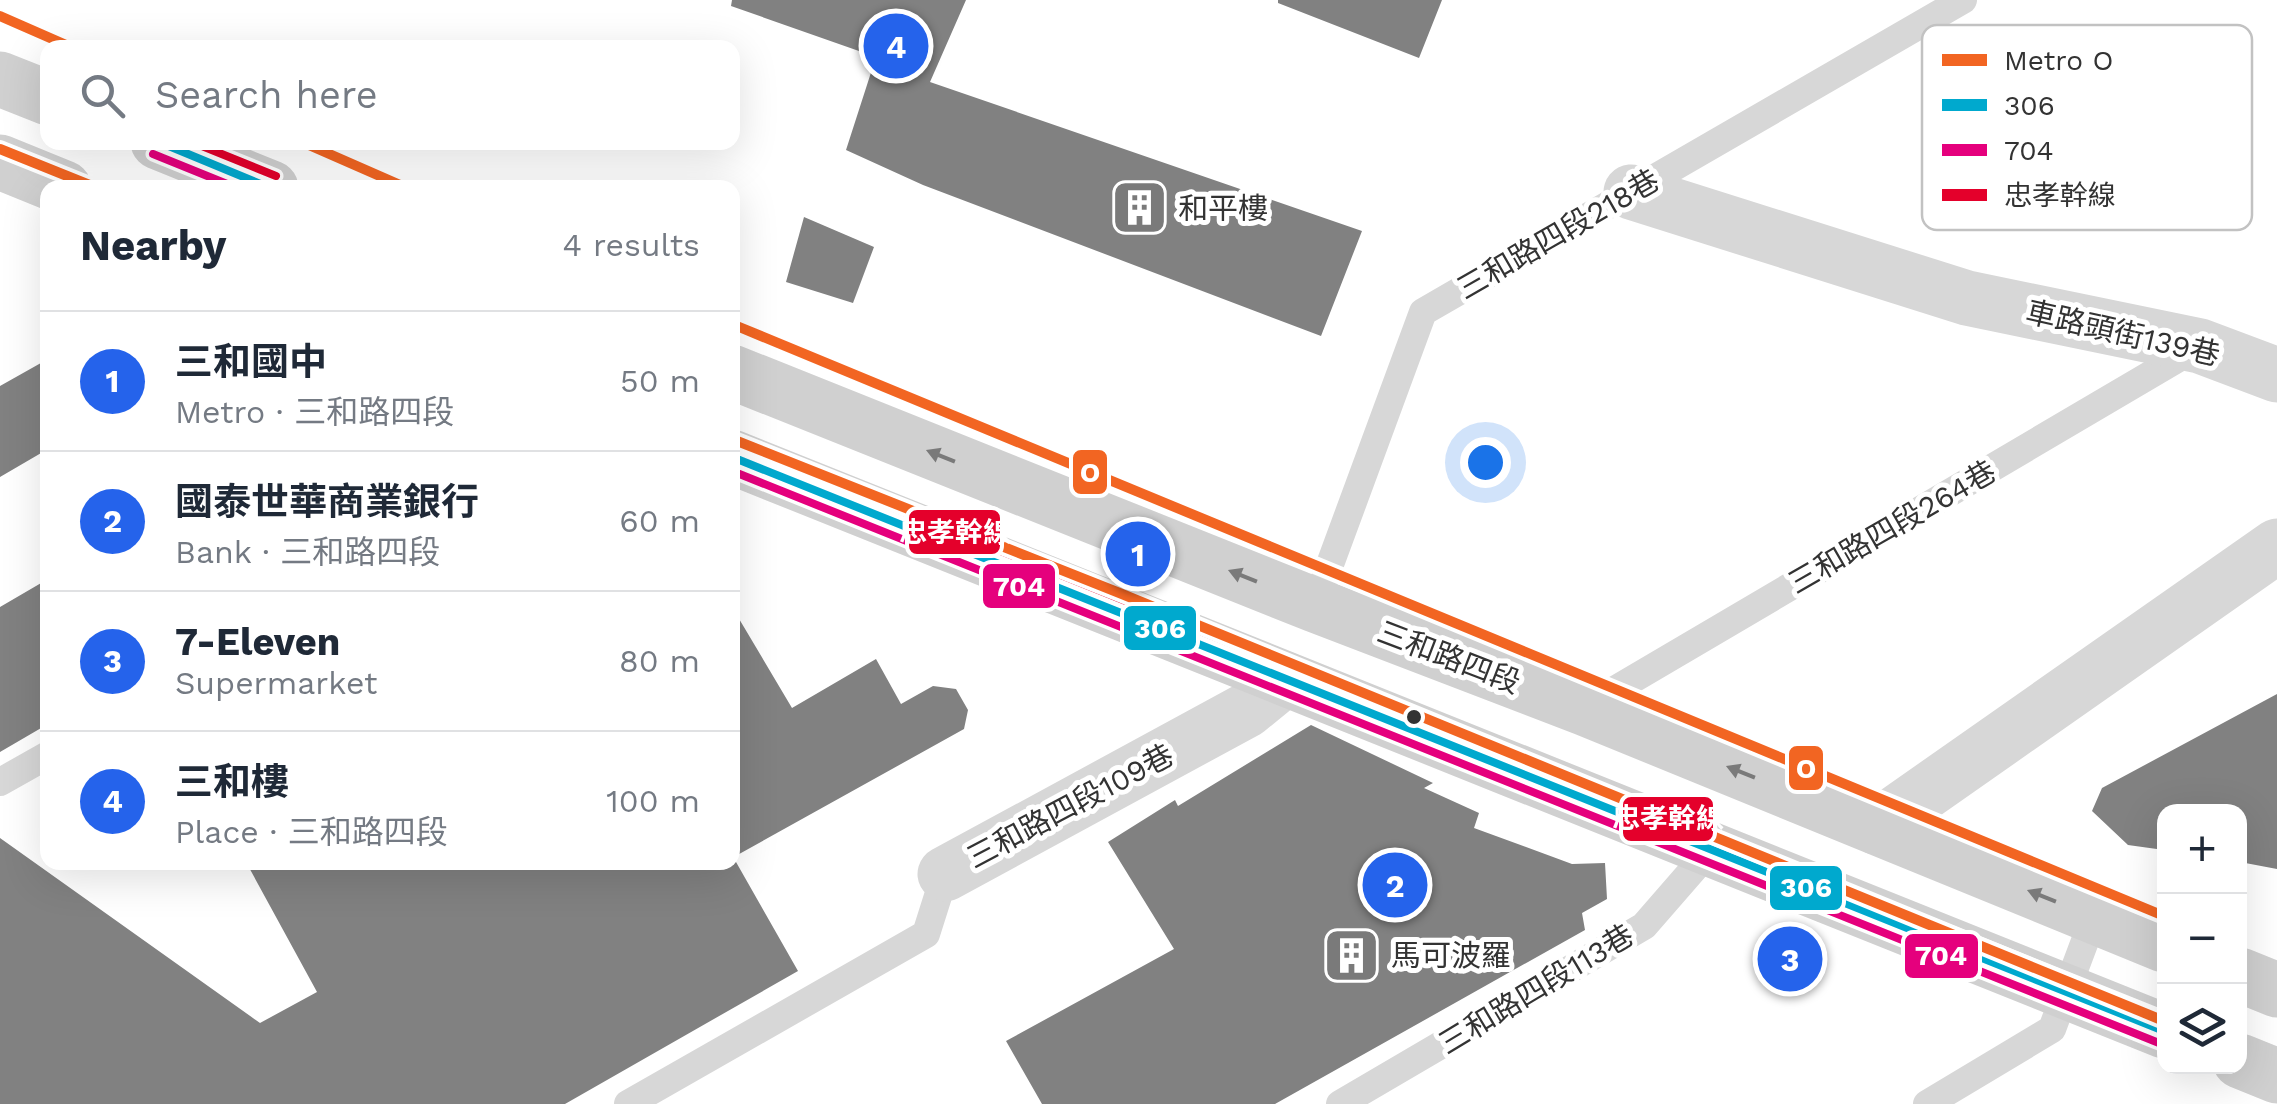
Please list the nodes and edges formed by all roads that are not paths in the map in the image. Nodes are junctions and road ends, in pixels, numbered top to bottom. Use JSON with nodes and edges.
{"nodes":[{"id":1,"x":1963,"y":0,"type":"edge"},
{"id":2,"x":0,"y":79,"type":"edge"},
{"id":3,"x":40,"y":95,"type":"edge"},
{"id":4,"x":177,"y":150,"type":"edge"},
{"id":5,"x":0,"y":162,"type":"edge"},
{"id":6,"x":44,"y":180,"type":"edge"},
{"id":7,"x":251,"y":180,"type":"edge"},
{"id":8,"x":1631,"y":192,"type":"junction"},
{"id":9,"x":2200,"y":346,"type":"junction"},
{"id":10,"x":740,"y":375,"type":"edge"},
{"id":11,"x":2277,"y":375,"type":"edge"},
{"id":12,"x":740,"y":460,"type":"edge"},
{"id":13,"x":2277,"y":546,"type":"edge"},
{"id":14,"x":1316,"y":605,"type":"junction"},
{"id":15,"x":1285,"y":679,"type":"junction"},
{"id":16,"x":1584,"y":708,"type":"junction"},
{"id":17,"x":40,"y":760,"type":"edge"},
{"id":18,"x":0,"y":782,"type":"edge"},
{"id":19,"x":1876,"y":828,"type":"junction"},
{"id":20,"x":1710,"y":849,"type":"junction"},
{"id":21,"x":944,"y":874,"type":"joint"},
{"id":22,"x":2094,"y":917,"type":"junction"},
{"id":23,"x":2157,"y":942,"type":"edge"},
{"id":24,"x":2247,"y":978,"type":"edge"},
{"id":25,"x":2277,"y":990,"type":"edge"},
{"id":26,"x":2067,"y":992,"type":"junction"},
{"id":27,"x":2157,"y":1028,"type":"edge"},
{"id":28,"x":2247,"y":1064,"type":"edge"},
{"id":29,"x":2277,"y":1076,"type":"edge"},
{"id":30,"x":628,"y":1104,"type":"edge"},
{"id":31,"x":1340,"y":1104,"type":"edge"},
{"id":32,"x":1927,"y":1104,"type":"edge"}],
"edges":[{"from":1,"to":8,"type":"lane","name":"三和路四段218巷"},
{"from":2,"to":3,"type":"main road"},
{"from":4,"to":7,"type":"main road"},
{"from":5,"to":6,"type":"main road"},
{"from":8,"to":9,"type":"street","name":"車路頭街139巷"},
{"from":8,"to":14,"type":"lane","name":"三和路四段218巷"},
{"from":9,"to":11,"type":"street","name":"車路頭街139巷"},
{"from":9,"to":16,"type":"lane","name":"三和路四段264巷"},
{"from":14,"to":10,"type":"main road","name":"三和路四段","one_way":true},
{"from":12,"to":15,"type":"main road"},
{"from":13,"to":19,"type":"street"},
{"from":14,"to":16,"type":"main road","name":"三和路四段"},
{"from":15,"to":20,"type":"main road"},
{"from":15,"to":21,"type":"street","name":"三和路四段109巷"},
{"from":19,"to":16,"type":"main road","name":"三和路四段","one_way":true},
{"from":17,"to":18,"type":"lane"},
{"from":22,"to":19,"type":"main road","name":"三和路四段","one_way":true},
{"from":20,"to":26,"type":"main road"},
{"from":20,"to":31,"type":"lane","name":"三和路四段113巷"},
{"from":21,"to":30,"type":"lane","name":"三和路四段109巷"},
{"from":22,"to":23,"type":"main road","name":"三和路四段"},
{"from":22,"to":26,"type":"lane"},
{"from":24,"to":25,"type":"main road"},
{"from":26,"to":27,"type":"main road"},
{"from":26,"to":32,"type":"lane"},
{"from":28,"to":29,"type":"main road"}]}
